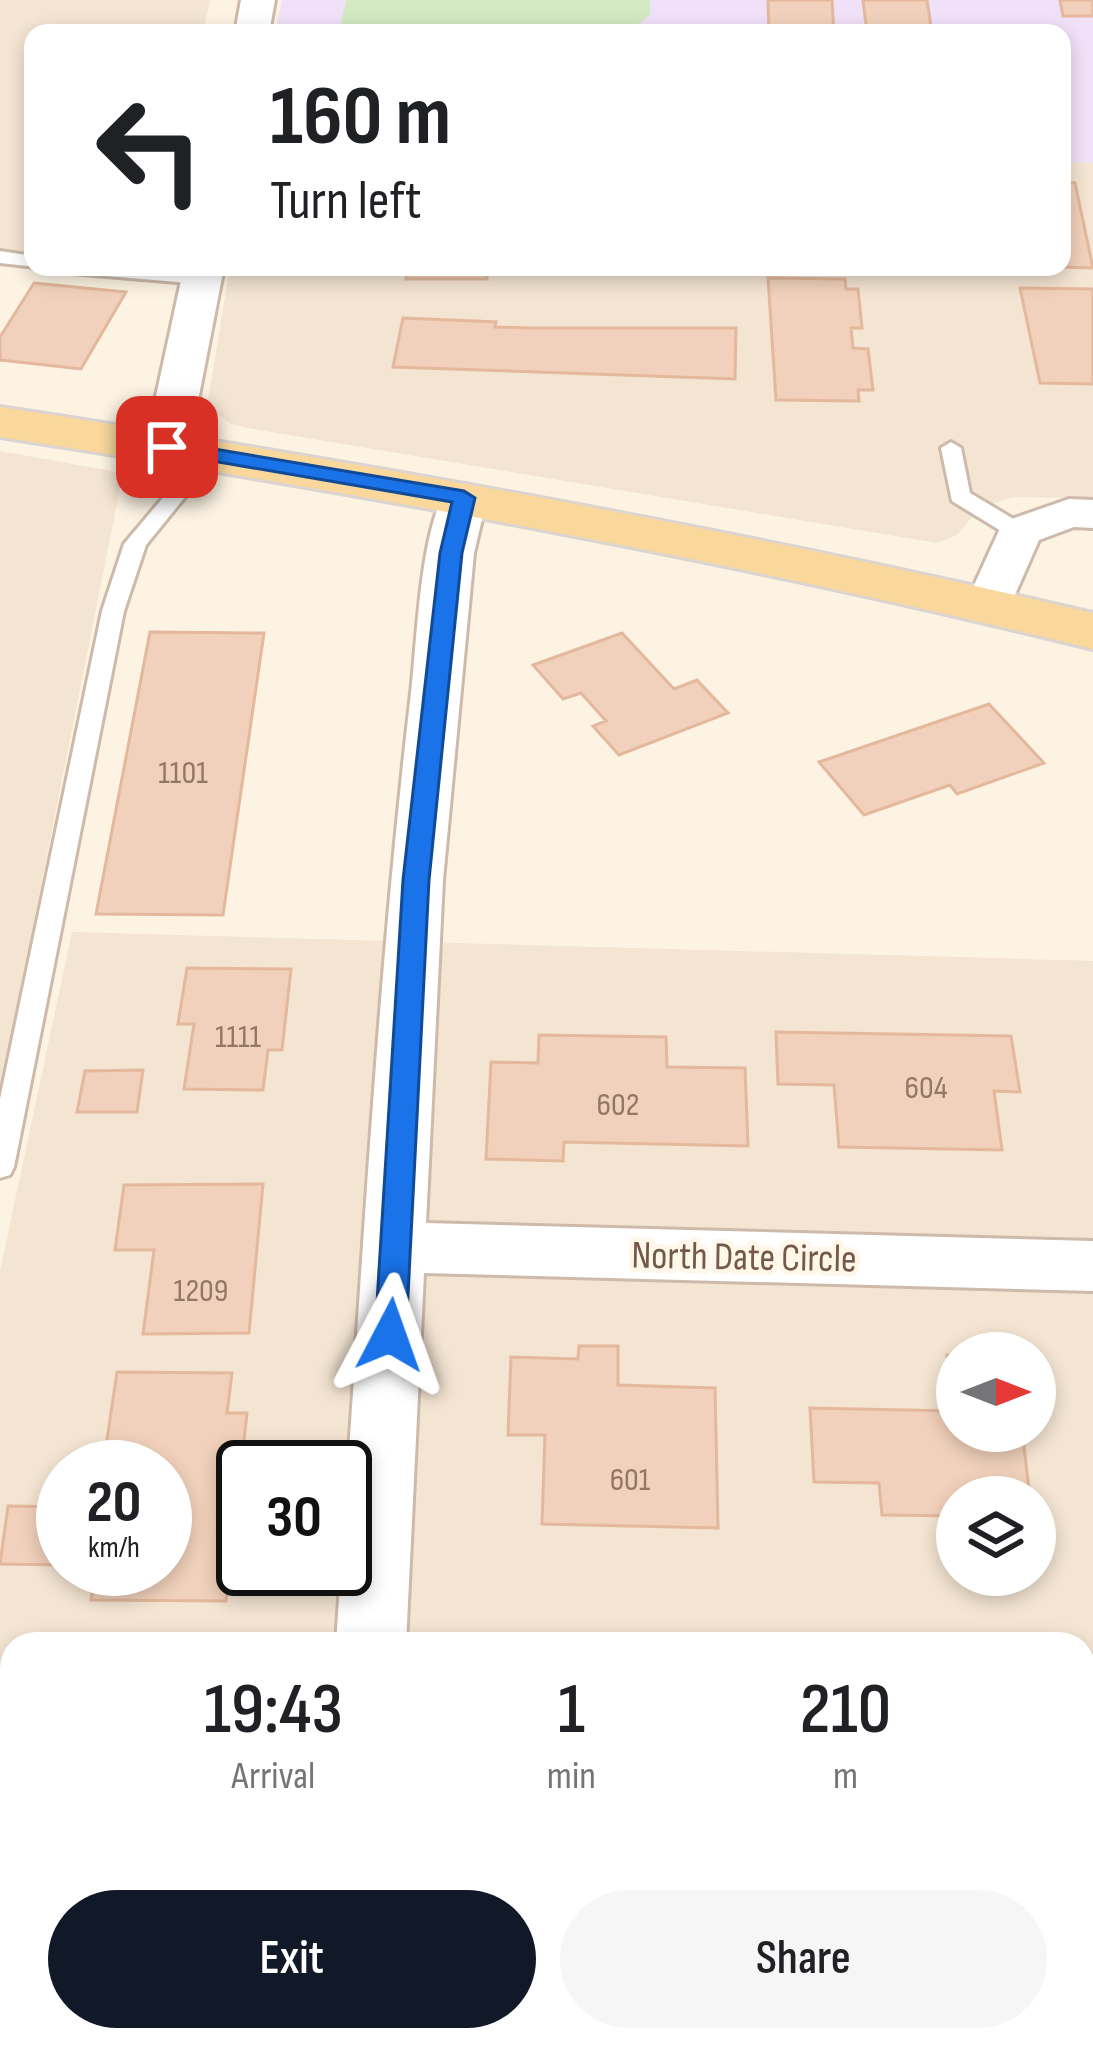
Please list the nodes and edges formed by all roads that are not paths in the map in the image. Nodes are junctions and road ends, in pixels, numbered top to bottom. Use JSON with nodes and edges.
{"nodes":[{"id":1,"x":202,"y":276,"type":"edge"},
{"id":2,"x":0,"y":422,"type":"edge"},
{"id":3,"x":951,"y":448,"type":"dead end"},
{"id":4,"x":189,"y":451,"type":"junction"},
{"id":5,"x":464,"y":498,"type":"junction"},
{"id":6,"x":1093,"y":514,"type":"edge"},
{"id":7,"x":1019,"y":532,"type":"junction"},
{"id":8,"x":989,"y":605,"type":"junction"},
{"id":9,"x":1093,"y":632,"type":"edge"},
{"id":10,"x":0,"y":1167,"type":"edge"},
{"id":11,"x":396,"y":1247,"type":"junction"},
{"id":12,"x":1093,"y":1267,"type":"edge"},
{"id":13,"x":372,"y":1632,"type":"edge"}],
"edges":[{"from":1,"to":4,"type":"street"},
{"from":2,"to":4,"type":"main road"},
{"from":3,"to":7,"type":"lane"},
{"from":4,"to":5,"type":"main road"},
{"from":4,"to":10,"type":"lane"},
{"from":5,"to":8,"type":"main road"},
{"from":5,"to":11,"type":"street"},
{"from":6,"to":7,"type":"street"},
{"from":7,"to":8,"type":"street"},
{"from":8,"to":9,"type":"main road"},
{"from":11,"to":12,"type":"street","name":"North Date Circle"},
{"from":11,"to":13,"type":"street"}]}
